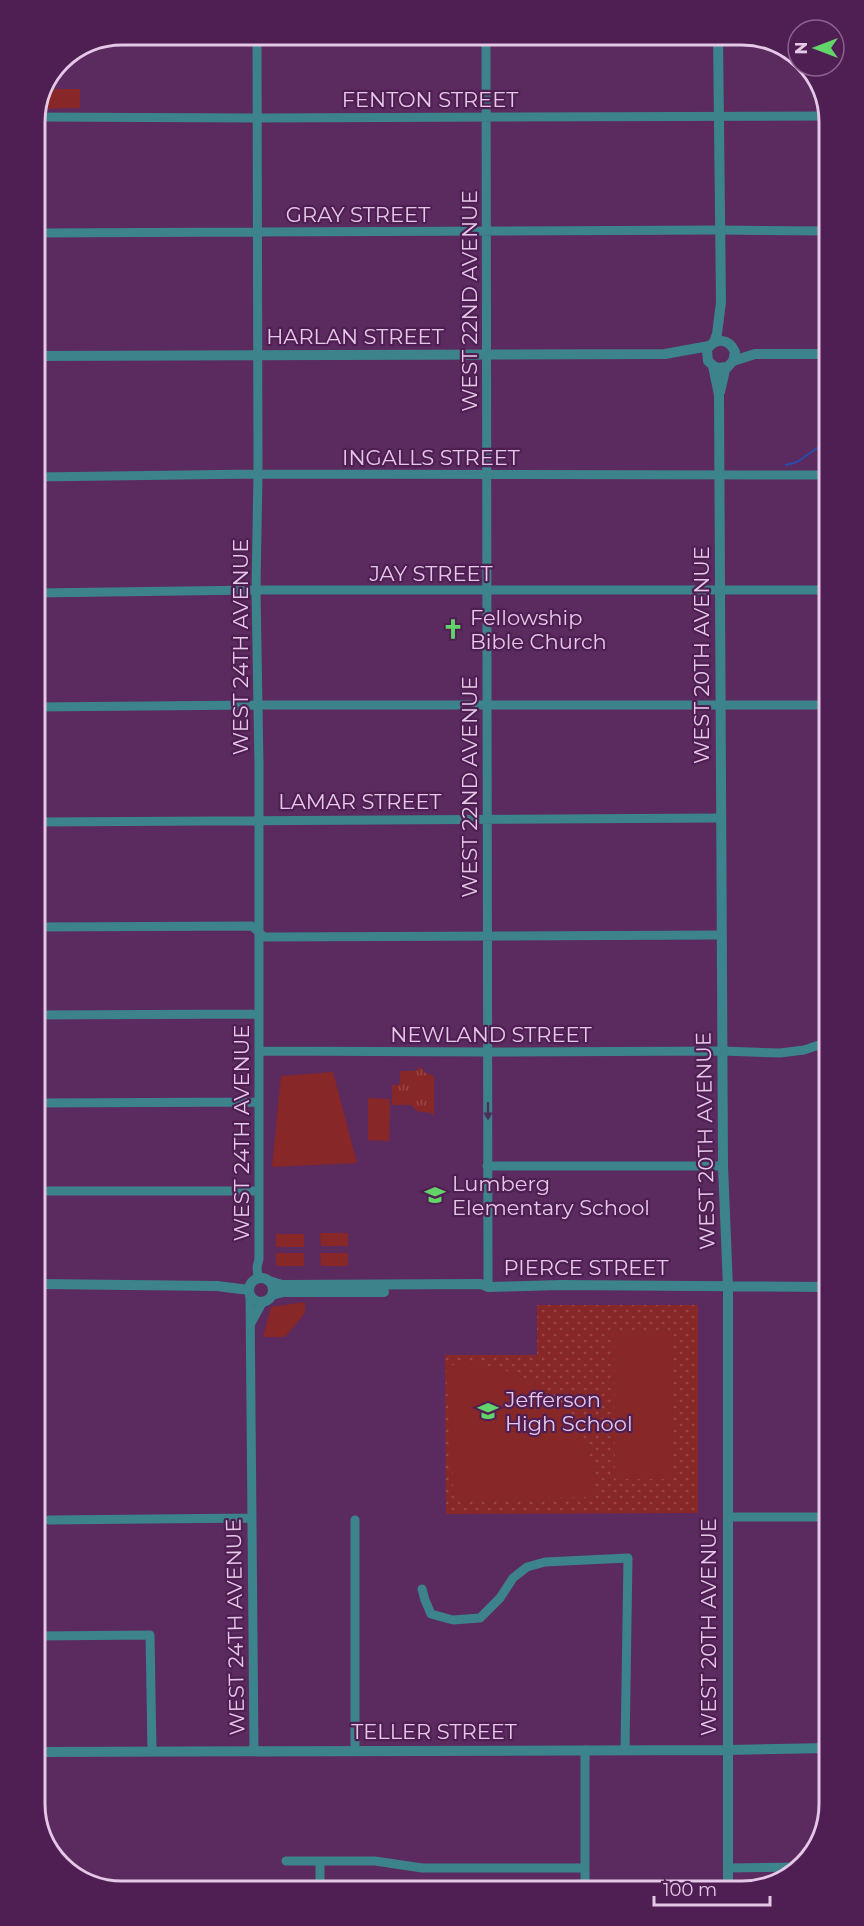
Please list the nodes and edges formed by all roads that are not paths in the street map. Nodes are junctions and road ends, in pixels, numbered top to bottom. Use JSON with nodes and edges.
{"nodes":[{"id":1,"x":257,"y":45,"type":"edge"},
{"id":2,"x":486,"y":45,"type":"edge"},
{"id":3,"x":718,"y":45,"type":"edge"},
{"id":4,"x":819,"y":116,"type":"edge"},
{"id":5,"x":45,"y":117,"type":"edge"},
{"id":6,"x":486,"y":117,"type":"junction"},
{"id":7,"x":718,"y":117,"type":"junction"},
{"id":8,"x":257,"y":118,"type":"junction"},
{"id":9,"x":719,"y":230,"type":"junction"},
{"id":10,"x":819,"y":231,"type":"edge"},
{"id":11,"x":257,"y":232,"type":"junction"},
{"id":12,"x":487,"y":232,"type":"junction"},
{"id":13,"x":45,"y":233,"type":"edge"},
{"id":14,"x":721,"y":302,"type":"junction"},
{"id":15,"x":711,"y":344,"type":"junction"},
{"id":16,"x":730,"y":344,"type":"junction"},
{"id":17,"x":674,"y":354,"type":"junction"},
{"id":18,"x":755,"y":354,"type":"junction"},
{"id":19,"x":819,"y":354,"type":"edge"},
{"id":20,"x":257,"y":355,"type":"junction"},
{"id":21,"x":486,"y":355,"type":"junction"},
{"id":22,"x":45,"y":356,"type":"edge"},
{"id":23,"x":710,"y":364,"type":"junction"},
{"id":24,"x":730,"y":364,"type":"junction"},
{"id":25,"x":719,"y":395,"type":"junction"},
{"id":26,"x":258,"y":474,"type":"junction"},
{"id":27,"x":719,"y":474,"type":"junction"},
{"id":28,"x":819,"y":475,"type":"edge"},
{"id":29,"x":487,"y":476,"type":"junction"},
{"id":30,"x":45,"y":477,"type":"edge"},
{"id":31,"x":256,"y":590,"type":"junction"},
{"id":32,"x":720,"y":590,"type":"junction"},
{"id":33,"x":819,"y":590,"type":"edge"},
{"id":34,"x":488,"y":591,"type":"junction"},
{"id":35,"x":45,"y":593,"type":"edge"},
{"id":36,"x":257,"y":705,"type":"junction"},
{"id":37,"x":487,"y":705,"type":"junction"},
{"id":38,"x":720,"y":705,"type":"junction"},
{"id":39,"x":819,"y":705,"type":"edge"},
{"id":40,"x":45,"y":708,"type":"edge"},
{"id":41,"x":720,"y":818,"type":"junction"},
{"id":42,"x":258,"y":819,"type":"junction"},
{"id":43,"x":486,"y":819,"type":"junction"},
{"id":44,"x":45,"y":822,"type":"edge"},
{"id":45,"x":45,"y":927,"type":"edge"},
{"id":46,"x":259,"y":933,"type":"junction"},
{"id":47,"x":721,"y":935,"type":"junction"},
{"id":48,"x":486,"y":936,"type":"junction"},
{"id":49,"x":258,"y":1014,"type":"junction"},
{"id":50,"x":45,"y":1015,"type":"edge"},
{"id":51,"x":819,"y":1045,"type":"edge"},
{"id":52,"x":259,"y":1051,"type":"junction"},
{"id":53,"x":723,"y":1051,"type":"junction"},
{"id":54,"x":488,"y":1053,"type":"junction"},
{"id":55,"x":259,"y":1102,"type":"junction"},
{"id":56,"x":45,"y":1103,"type":"edge"},
{"id":57,"x":488,"y":1166,"type":"junction"},
{"id":58,"x":723,"y":1166,"type":"junction"},
{"id":59,"x":45,"y":1191,"type":"edge"},
{"id":60,"x":259,"y":1191,"type":"junction"},
{"id":61,"x":45,"y":1284,"type":"edge"},
{"id":62,"x":257,"y":1284,"type":"junction"},
{"id":63,"x":488,"y":1287,"type":"junction"},
{"id":64,"x":728,"y":1287,"type":"junction"},
{"id":65,"x":819,"y":1287,"type":"edge"},
{"id":66,"x":267,"y":1298,"type":"junction"},
{"id":67,"x":251,"y":1323,"type":"junction"},
{"id":68,"x":819,"y":1516,"type":"edge"},
{"id":69,"x":728,"y":1517,"type":"junction"},
{"id":70,"x":251,"y":1518,"type":"junction"},
{"id":71,"x":50,"y":1520,"type":"dead end"},
{"id":72,"x":355,"y":1520,"type":"dead end"},
{"id":73,"x":422,"y":1589,"type":"dead end"},
{"id":74,"x":45,"y":1636,"type":"edge"},
{"id":75,"x":819,"y":1748,"type":"edge"},
{"id":76,"x":254,"y":1750,"type":"junction"},
{"id":77,"x":585,"y":1750,"type":"junction"},
{"id":78,"x":625,"y":1750,"type":"junction"},
{"id":79,"x":727,"y":1750,"type":"junction"},
{"id":80,"x":152,"y":1751,"type":"junction"},
{"id":81,"x":355,"y":1751,"type":"junction"},
{"id":82,"x":45,"y":1752,"type":"edge"},
{"id":83,"x":286,"y":1861,"type":"dead end"},
{"id":84,"x":320,"y":1861,"type":"junction"},
{"id":85,"x":786,"y":1867,"type":"edge"},
{"id":86,"x":585,"y":1868,"type":"junction"},
{"id":87,"x":728,"y":1868,"type":"junction"},
{"id":88,"x":320,"y":1881,"type":"edge"},
{"id":89,"x":585,"y":1881,"type":"edge"},
{"id":90,"x":728,"y":1881,"type":"edge"}],
"edges":[{"from":1,"to":8,"type":"street","name":"WEST 24TH AVENUE"},
{"from":2,"to":6,"type":"street","name":"WEST 22ND AVENUE"},
{"from":3,"to":7,"type":"street"},
{"from":4,"to":7,"type":"street","name":"FENTON STREET"},
{"from":5,"to":8,"type":"street","name":"FENTON STREET"},
{"from":6,"to":7,"type":"street","name":"FENTON STREET"},
{"from":6,"to":8,"type":"street","name":"FENTON STREET"},
{"from":6,"to":12,"type":"street","name":"WEST 22ND AVENUE"},
{"from":7,"to":9,"type":"street"},
{"from":8,"to":11,"type":"street","name":"WEST 24TH AVENUE"},
{"from":9,"to":10,"type":"street","name":"GRAY STREET"},
{"from":9,"to":12,"type":"street","name":"GRAY STREET"},
{"from":9,"to":14,"type":"street"},
{"from":11,"to":12,"type":"street","name":"GRAY STREET"},
{"from":11,"to":13,"type":"street","name":"GRAY STREET"},
{"from":11,"to":20,"type":"street","name":"WEST 24TH AVENUE"},
{"from":12,"to":21,"type":"street","name":"WEST 22ND AVENUE"},
{"from":14,"to":15,"type":"street"},
{"from":14,"to":16,"type":"street"},
{"from":15,"to":16,"type":"street"},
{"from":15,"to":17,"type":"street","name":"HARLAN STREET"},
{"from":15,"to":23,"type":"street"},
{"from":16,"to":18,"type":"street"},
{"from":16,"to":24,"type":"street"},
{"from":17,"to":21,"type":"street","name":"HARLAN STREET"},
{"from":17,"to":23,"type":"street","name":"HARLAN STREET"},
{"from":18,"to":19,"type":"street"},
{"from":18,"to":24,"type":"street"},
{"from":20,"to":21,"type":"street","name":"HARLAN STREET"},
{"from":20,"to":22,"type":"street","name":"HARLAN STREET"},
{"from":20,"to":26,"type":"street","name":"WEST 24TH AVENUE"},
{"from":21,"to":29,"type":"street","name":"WEST 22ND AVENUE"},
{"from":23,"to":24,"type":"street"},
{"from":23,"to":25,"type":"street","name":"WEST 20TH AVENUE"},
{"from":24,"to":25,"type":"street","name":"WEST 20TH AVENUE"},
{"from":25,"to":27,"type":"street","name":"WEST 20TH AVENUE"},
{"from":26,"to":29,"type":"street","name":"INGALLS STREET"},
{"from":26,"to":30,"type":"street","name":"INGALLS STREET"},
{"from":26,"to":31,"type":"street","name":"WEST 24TH AVENUE"},
{"from":27,"to":28,"type":"street","name":"INGALLS STREET"},
{"from":27,"to":29,"type":"street","name":"INGALLS STREET"},
{"from":27,"to":32,"type":"street","name":"WEST 20TH AVENUE"},
{"from":29,"to":34,"type":"street","name":"WEST 22ND AVENUE"},
{"from":31,"to":34,"type":"street","name":"JAY STREET"},
{"from":31,"to":35,"type":"street","name":"JAY STREET"},
{"from":31,"to":36,"type":"street","name":"WEST 24TH AVENUE"},
{"from":32,"to":33,"type":"street","name":"JAY STREET"},
{"from":32,"to":34,"type":"street","name":"JAY STREET"},
{"from":32,"to":38,"type":"street","name":"WEST 20TH AVENUE"},
{"from":34,"to":37,"type":"street","name":"WEST 22ND AVENUE"},
{"from":36,"to":37,"type":"street"},
{"from":36,"to":40,"type":"street"},
{"from":36,"to":42,"type":"street","name":"WEST 24TH AVENUE"},
{"from":37,"to":38,"type":"street"},
{"from":37,"to":43,"type":"street","name":"WEST 22ND AVENUE"},
{"from":38,"to":39,"type":"street"},
{"from":38,"to":41,"type":"street","name":"WEST 20TH AVENUE"},
{"from":41,"to":43,"type":"street","name":"LAMAR STREET"},
{"from":41,"to":47,"type":"street","name":"WEST 20TH AVENUE"},
{"from":42,"to":43,"type":"street","name":"LAMAR STREET"},
{"from":42,"to":44,"type":"street","name":"LAMAR STREET"},
{"from":42,"to":46,"type":"street","name":"WEST 24TH AVENUE"},
{"from":43,"to":48,"type":"street","name":"WEST 22ND AVENUE"},
{"from":45,"to":46,"type":"street"},
{"from":46,"to":48,"type":"street"},
{"from":46,"to":49,"type":"street","name":"WEST 24TH AVENUE"},
{"from":47,"to":48,"type":"street"},
{"from":47,"to":53,"type":"street","name":"WEST 20TH AVENUE"},
{"from":48,"to":54,"type":"street","name":"WEST 22ND AVENUE"},
{"from":49,"to":50,"type":"street"},
{"from":49,"to":52,"type":"street","name":"WEST 24TH AVENUE"},
{"from":51,"to":53,"type":"street","name":"NEWLAND STREET"},
{"from":52,"to":54,"type":"street","name":"NEWLAND STREET"},
{"from":52,"to":55,"type":"street","name":"WEST 24TH AVENUE"},
{"from":53,"to":54,"type":"street","name":"NEWLAND STREET"},
{"from":53,"to":58,"type":"street","name":"WEST 20TH AVENUE"},
{"from":54,"to":57,"type":"street","name":"WEST 22ND AVENUE","one_way":true},
{"from":55,"to":56,"type":"street"},
{"from":55,"to":60,"type":"street","name":"WEST 24TH AVENUE"},
{"from":57,"to":58,"type":"street"},
{"from":57,"to":63,"type":"street","name":"WEST 22ND AVENUE"},
{"from":58,"to":64,"type":"street","name":"WEST 20TH AVENUE"},
{"from":59,"to":60,"type":"street"},
{"from":60,"to":62,"type":"street","name":"WEST 24TH AVENUE"},
{"from":61,"to":62,"type":"street","name":"PIERCE STREET"},
{"from":62,"to":63,"type":"street","name":"PIERCE STREET"},
{"from":62,"to":66,"type":"street"},
{"from":62,"to":66,"type":"street"},
{"from":62,"to":67,"type":"street","name":"WEST 24TH AVENUE"},
{"from":63,"to":64,"type":"street","name":"PIERCE STREET"},
{"from":63,"to":66,"type":"street","name":"PIERCE STREET"},
{"from":64,"to":65,"type":"street","name":"PIERCE STREET"},
{"from":64,"to":69,"type":"street","name":"WEST 20TH AVENUE"},
{"from":66,"to":67,"type":"street","name":"WEST 24TH AVENUE"},
{"from":67,"to":70,"type":"street","name":"WEST 24TH AVENUE"},
{"from":68,"to":69,"type":"street"},
{"from":69,"to":79,"type":"street","name":"WEST 20TH AVENUE"},
{"from":70,"to":71,"type":"street"},
{"from":70,"to":76,"type":"street","name":"WEST 24TH AVENUE"},
{"from":72,"to":81,"type":"street"},
{"from":73,"to":78,"type":"street"},
{"from":74,"to":80,"type":"street"},
{"from":75,"to":79,"type":"street","name":"TELLER STREET"},
{"from":76,"to":80,"type":"street","name":"TELLER STREET"},
{"from":76,"to":81,"type":"street","name":"TELLER STREET"},
{"from":77,"to":78,"type":"street","name":"TELLER STREET"},
{"from":77,"to":81,"type":"street","name":"TELLER STREET"},
{"from":77,"to":86,"type":"street"},
{"from":78,"to":79,"type":"street","name":"TELLER STREET"},
{"from":79,"to":87,"type":"street","name":"WEST 20TH AVENUE"},
{"from":80,"to":82,"type":"street","name":"TELLER STREET"},
{"from":83,"to":84,"type":"street"},
{"from":84,"to":86,"type":"street"},
{"from":84,"to":88,"type":"street"},
{"from":85,"to":87,"type":"street"},
{"from":86,"to":89,"type":"street"},
{"from":87,"to":90,"type":"street","name":"WEST 20TH AVENUE"}]}
